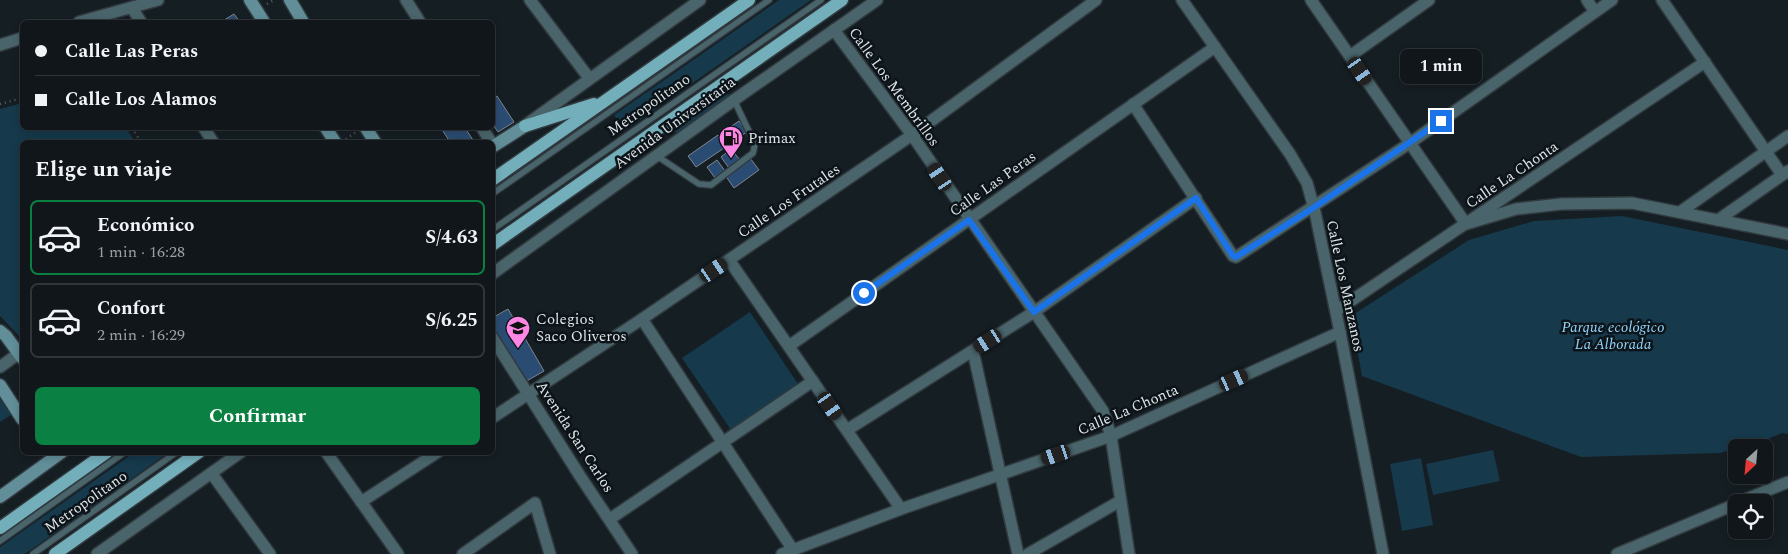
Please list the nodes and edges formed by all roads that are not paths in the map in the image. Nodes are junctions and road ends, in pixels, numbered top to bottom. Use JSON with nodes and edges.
{"nodes":[{"id":1,"x":158,"y":0,"type":"edge"},
{"id":2,"x":250,"y":0,"type":"edge"},
{"id":3,"x":290,"y":0,"type":"edge"},
{"id":4,"x":406,"y":0,"type":"edge"},
{"id":5,"x":530,"y":0,"type":"edge"},
{"id":6,"x":700,"y":0,"type":"edge"},
{"id":7,"x":748,"y":0,"type":"edge"},
{"id":8,"x":769,"y":0,"type":"edge"},
{"id":9,"x":821,"y":0,"type":"edge"},
{"id":10,"x":842,"y":0,"type":"edge"},
{"id":11,"x":877,"y":0,"type":"edge"},
{"id":12,"x":1096,"y":0,"type":"edge"},
{"id":13,"x":1182,"y":0,"type":"edge"},
{"id":14,"x":1311,"y":0,"type":"edge"},
{"id":15,"x":1429,"y":0,"type":"edge"},
{"id":16,"x":1586,"y":0,"type":"edge"},
{"id":17,"x":1612,"y":0,"type":"edge"},
{"id":18,"x":1662,"y":0,"type":"edge"},
{"id":19,"x":132,"y":8,"type":"junction"},
{"id":20,"x":1595,"y":12,"type":"junction"},
{"id":21,"x":87,"y":20,"type":"edge"},
{"id":22,"x":140,"y":20,"type":"edge"},
{"id":23,"x":263,"y":20,"type":"edge"},
{"id":24,"x":302,"y":20,"type":"edge"},
{"id":25,"x":419,"y":20,"type":"edge"},
{"id":26,"x":834,"y":30,"type":"junction"},
{"id":27,"x":20,"y":39,"type":"edge"},
{"id":28,"x":0,"y":45,"type":"edge"},
{"id":29,"x":1215,"y":47,"type":"junction"},
{"id":30,"x":1350,"y":56,"type":"junction"},
{"id":31,"x":1705,"y":62,"type":"junction"},
{"id":32,"x":589,"y":78,"type":"junction"},
{"id":33,"x":606,"y":100,"type":"junction"},
{"id":34,"x":734,"y":100,"type":"junction"},
{"id":35,"x":1133,"y":104,"type":"junction"},
{"id":36,"x":524,"y":126,"type":"junction"},
{"id":37,"x":912,"y":135,"type":"junction"},
{"id":38,"x":1788,"y":136,"type":"edge"},
{"id":39,"x":495,"y":143,"type":"edge"},
{"id":40,"x":1410,"y":143,"type":"junction"},
{"id":41,"x":1766,"y":152,"type":"junction"},
{"id":42,"x":657,"y":156,"type":"junction"},
{"id":43,"x":1785,"y":173,"type":"edge"},
{"id":44,"x":495,"y":178,"type":"edge"},
{"id":45,"x":495,"y":192,"type":"edge"},
{"id":46,"x":1196,"y":198,"type":"junction"},
{"id":47,"x":1313,"y":208,"type":"junction"},
{"id":48,"x":1680,"y":212,"type":"junction"},
{"id":49,"x":969,"y":220,"type":"junction"},
{"id":50,"x":1718,"y":220,"type":"junction"},
{"id":51,"x":1466,"y":224,"type":"junction"},
{"id":52,"x":495,"y":228,"type":"edge"},
{"id":53,"x":1788,"y":234,"type":"edge"},
{"id":54,"x":495,"y":243,"type":"edge"},
{"id":55,"x":729,"y":260,"type":"junction"},
{"id":56,"x":495,"y":272,"type":"edge"},
{"id":57,"x":1336,"y":311,"type":"junction"},
{"id":58,"x":1034,"y":312,"type":"junction"},
{"id":59,"x":642,"y":319,"type":"junction"},
{"id":60,"x":0,"y":331,"type":"edge"},
{"id":61,"x":1340,"y":332,"type":"junction"},
{"id":62,"x":495,"y":342,"type":"edge"},
{"id":63,"x":789,"y":346,"type":"junction"},
{"id":64,"x":973,"y":351,"type":"junction"},
{"id":65,"x":20,"y":353,"type":"edge"},
{"id":66,"x":20,"y":355,"type":"edge"},
{"id":67,"x":0,"y":367,"type":"edge"},
{"id":68,"x":813,"y":381,"type":"junction"},
{"id":69,"x":0,"y":385,"type":"edge"},
{"id":70,"x":528,"y":395,"type":"junction"},
{"id":71,"x":20,"y":415,"type":"edge"},
{"id":72,"x":495,"y":416,"type":"edge"},
{"id":73,"x":847,"y":430,"type":"junction"},
{"id":74,"x":1111,"y":436,"type":"junction"},
{"id":75,"x":722,"y":442,"type":"junction"},
{"id":76,"x":103,"y":455,"type":"edge"},
{"id":77,"x":122,"y":455,"type":"edge"},
{"id":78,"x":173,"y":455,"type":"edge"},
{"id":79,"x":195,"y":455,"type":"edge"},
{"id":80,"x":237,"y":455,"type":"edge"},
{"id":81,"x":328,"y":455,"type":"edge"},
{"id":82,"x":433,"y":455,"type":"edge"},
{"id":83,"x":48,"y":457,"type":"edge"},
{"id":84,"x":212,"y":474,"type":"junction"},
{"id":85,"x":1000,"y":475,"type":"junction"},
{"id":86,"x":1788,"y":482,"type":"edge"},
{"id":87,"x":1759,"y":494,"type":"edge"},
{"id":88,"x":0,"y":496,"type":"edge"},
{"id":89,"x":1120,"y":501,"type":"junction"},
{"id":90,"x":361,"y":502,"type":"junction"},
{"id":91,"x":1728,"y":507,"type":"edge"},
{"id":92,"x":901,"y":509,"type":"junction"},
{"id":93,"x":610,"y":520,"type":"junction"},
{"id":94,"x":0,"y":528,"type":"edge"},
{"id":95,"x":0,"y":541,"type":"edge"},
{"id":96,"x":1631,"y":551,"type":"edge"},
{"id":97,"x":788,"y":552,"type":"edge"},
{"id":98,"x":33,"y":554,"type":"edge"},
{"id":99,"x":55,"y":554,"type":"edge"},
{"id":100,"x":98,"y":554,"type":"edge"},
{"id":101,"x":270,"y":554,"type":"edge"},
{"id":102,"x":398,"y":554,"type":"edge"},
{"id":103,"x":463,"y":554,"type":"edge"},
{"id":104,"x":550,"y":554,"type":"edge"},
{"id":105,"x":632,"y":554,"type":"edge"},
{"id":106,"x":1018,"y":554,"type":"edge"},
{"id":107,"x":1028,"y":554,"type":"edge"},
{"id":108,"x":1129,"y":554,"type":"edge"},
{"id":109,"x":1383,"y":554,"type":"edge"},
{"id":110,"x":1617,"y":554,"type":"edge"}],
"edges":[{"from":1,"to":19,"type":"street"},
{"from":2,"to":23,"type":"street"},
{"from":3,"to":24,"type":"street"},
{"from":4,"to":25,"type":"street"},
{"from":5,"to":32,"type":"street"},
{"from":6,"to":32,"type":"street"},
{"from":7,"to":33,"type":"main road"},
{"from":8,"to":45,"type":"lane","name":"Metropolitano"},
{"from":9,"to":52,"type":"lane","name":"Metropolitano"},
{"from":10,"to":54,"type":"main road","name":"Avenida Universitaria"},
{"from":11,"to":26,"type":"street","name":"Avenida Universitaria"},
{"from":12,"to":37,"type":"street","name":"Calle Los Frutales"},
{"from":13,"to":29,"type":"street","name":"Calle Los Manzanos"},
{"from":14,"to":30,"type":"street"},
{"from":15,"to":30,"type":"street"},
{"from":16,"to":20,"type":"street"},
{"from":17,"to":20,"type":"street"},
{"from":18,"to":31,"type":"street"},
{"from":19,"to":21,"type":"street"},
{"from":19,"to":22,"type":"street"},
{"from":20,"to":40,"type":"street"},
{"from":26,"to":34,"type":"street","name":"Avenida Universitaria"},
{"from":26,"to":37,"type":"street","name":"Calle Los Membrillos"},
{"from":27,"to":28,"type":"street"},
{"from":29,"to":35,"type":"street","name":"Calle Las Peras"},
{"from":29,"to":47,"type":"street","name":"Calle Los Manzanos"},
{"from":30,"to":40,"type":"street"},
{"from":31,"to":41,"type":"street"},
{"from":31,"to":51,"type":"street","name":"Calle La Chonta"},
{"from":32,"to":36,"type":"street"},
{"from":33,"to":36,"type":"main road"},
{"from":33,"to":44,"type":"main road"},
{"from":34,"to":42,"type":"street","name":"Avenida Universitaria"},
{"from":34,"to":42,"type":"lane"},
{"from":35,"to":46,"type":"street"},
{"from":35,"to":49,"type":"street","name":"Calle Las Peras"},
{"from":36,"to":39,"type":"street"},
{"from":37,"to":49,"type":"street","name":"Calle Los Membrillos"},
{"from":37,"to":55,"type":"street","name":"Calle Los Frutales"},
{"from":38,"to":41,"type":"street"},
{"from":40,"to":47,"type":"street"},
{"from":40,"to":51,"type":"street"},
{"from":41,"to":43,"type":"street"},
{"from":41,"to":48,"type":"street"},
{"from":42,"to":56,"type":"street","name":"Avenida Universitaria"},
{"from":43,"to":50,"type":"street"},
{"from":46,"to":47,"type":"street"},
{"from":46,"to":58,"type":"street"},
{"from":47,"to":57,"type":"street","name":"Calle Los Manzanos"},
{"from":48,"to":50,"type":"street"},
{"from":48,"to":51,"type":"street"},
{"from":49,"to":58,"type":"street","name":"Calle Los Membrillos"},
{"from":49,"to":63,"type":"street","name":"Calle Las Peras"},
{"from":50,"to":53,"type":"street"},
{"from":51,"to":57,"type":"street","name":"Calle La Chonta"},
{"from":55,"to":59,"type":"street","name":"Calle Los Frutales"},
{"from":55,"to":63,"type":"street"},
{"from":57,"to":61,"type":"street","name":"Calle Los Manzanos"},
{"from":58,"to":64,"type":"street"},
{"from":58,"to":74,"type":"street","name":"Calle Los Membrillos"},
{"from":59,"to":70,"type":"street","name":"Calle Los Frutales"},
{"from":59,"to":75,"type":"street"},
{"from":60,"to":65,"type":"street"},
{"from":61,"to":74,"type":"street","name":"Calle La Chonta"},
{"from":61,"to":109,"type":"street","name":"Calle Los Manzanos"},
{"from":62,"to":70,"type":"street","name":"Avenida San Carlos"},
{"from":63,"to":68,"type":"street"},
{"from":64,"to":73,"type":"street"},
{"from":64,"to":85,"type":"street"},
{"from":66,"to":67,"type":"street"},
{"from":68,"to":73,"type":"street"},
{"from":68,"to":75,"type":"street"},
{"from":69,"to":71,"type":"street"},
{"from":70,"to":72,"type":"street","name":"Calle Los Frutales"},
{"from":70,"to":93,"type":"street","name":"Avenida San Carlos"},
{"from":73,"to":92,"type":"street"},
{"from":74,"to":85,"type":"street","name":"Calle La Chonta"},
{"from":74,"to":89,"type":"street","name":"Calle Los Membrillos"},
{"from":75,"to":93,"type":"street"},
{"from":75,"to":97,"type":"street"},
{"from":76,"to":94,"type":"main road"},
{"from":77,"to":95,"type":"lane","name":"Metropolitano"},
{"from":78,"to":98,"type":"lane","name":"Metropolitano"},
{"from":79,"to":99,"type":"main road"},
{"from":80,"to":84,"type":"street"},
{"from":81,"to":90,"type":"street"},
{"from":82,"to":90,"type":"street"},
{"from":83,"to":88,"type":"street"},
{"from":84,"to":100,"type":"street"},
{"from":84,"to":101,"type":"street"},
{"from":85,"to":92,"type":"street","name":"Calle La Chonta"},
{"from":85,"to":106,"type":"street"},
{"from":86,"to":87,"type":"street"},
{"from":89,"to":107,"type":"street"},
{"from":89,"to":108,"type":"street","name":"Calle Los Membrillos"},
{"from":90,"to":102,"type":"street"},
{"from":91,"to":96,"type":"street"},
{"from":92,"to":97,"type":"street","name":"Calle La Chonta"},
{"from":93,"to":105,"type":"street","name":"Avenida San Carlos"},
{"from":96,"to":110,"type":"street"},
{"from":103,"to":104,"type":"street"}]}
